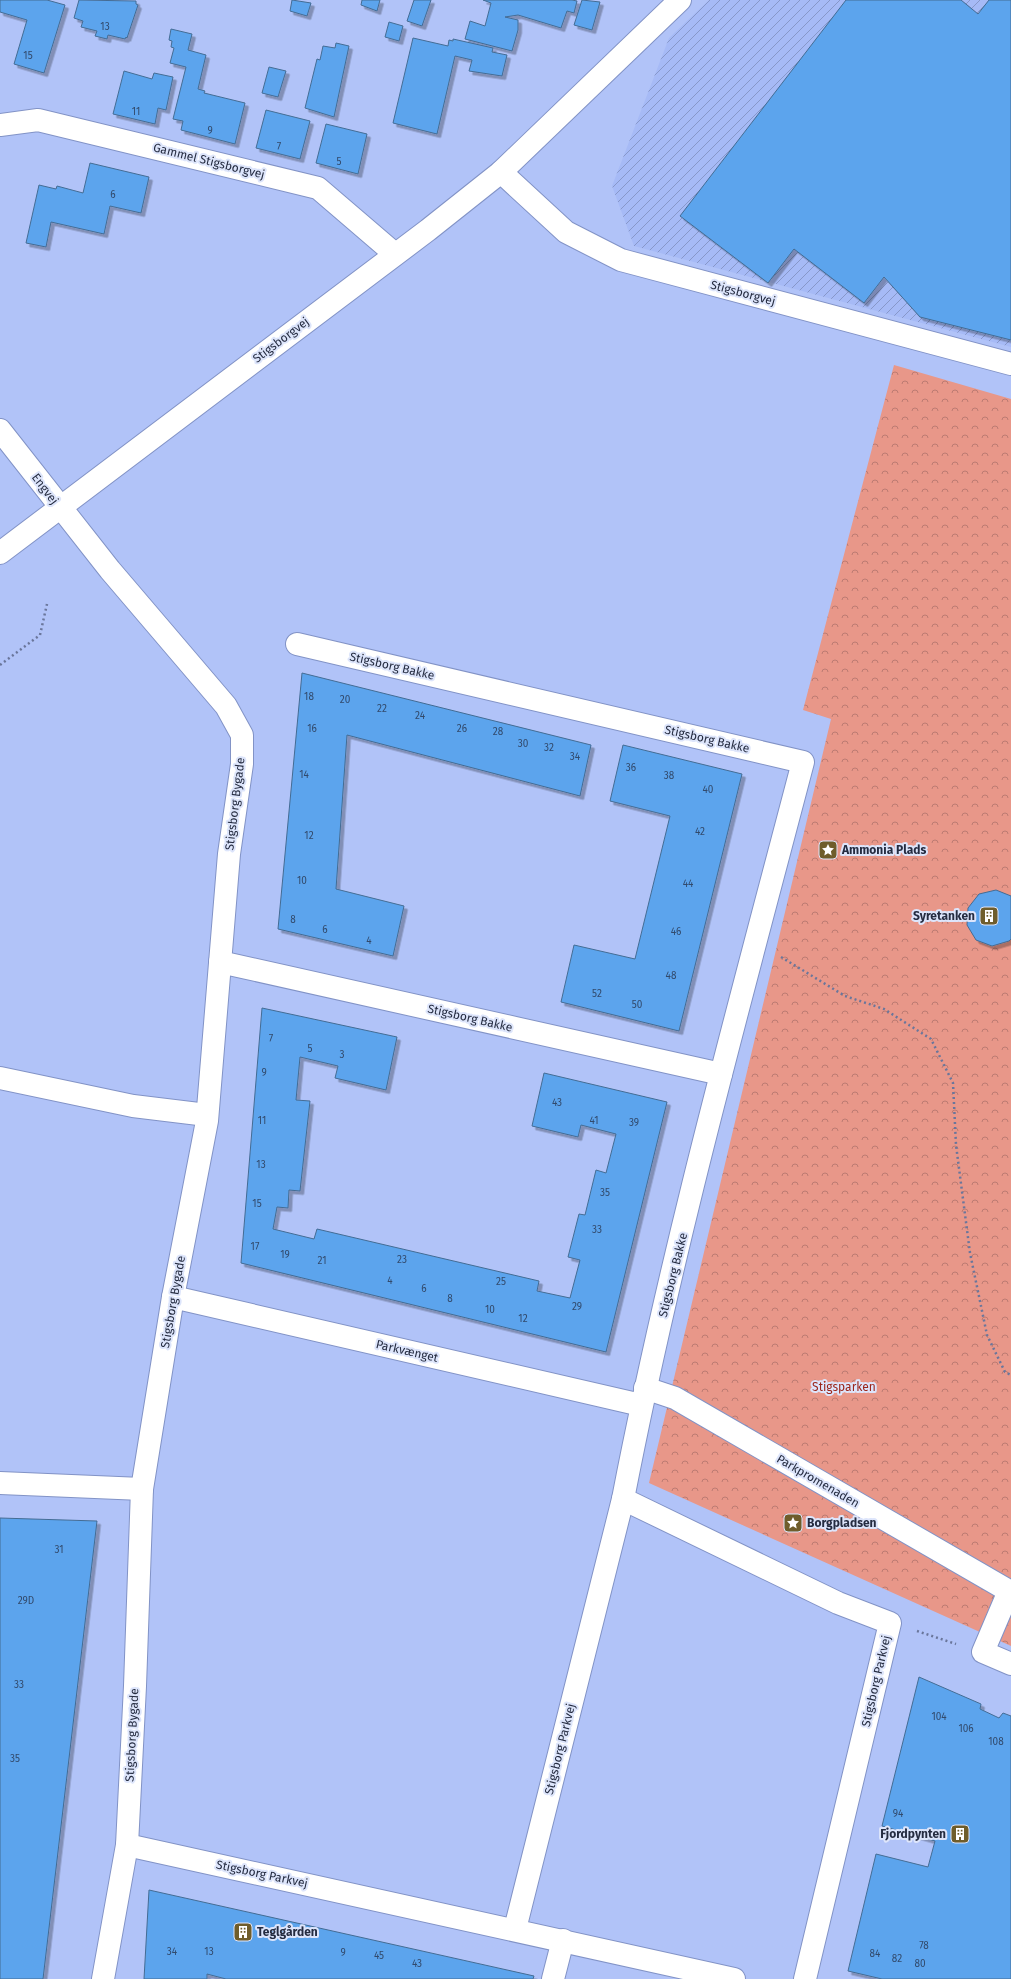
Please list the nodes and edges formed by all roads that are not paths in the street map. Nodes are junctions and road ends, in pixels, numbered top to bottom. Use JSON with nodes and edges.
{"nodes":[{"id":1,"x":680,"y":0,"type":"edge"},
{"id":2,"x":0,"y":125,"type":"edge"},
{"id":3,"x":501,"y":172,"type":"junction"},
{"id":4,"x":395,"y":254,"type":"junction"},
{"id":5,"x":1011,"y":364,"type":"edge"},
{"id":6,"x":0,"y":430,"type":"edge"},
{"id":7,"x":60,"y":507,"type":"junction"},
{"id":8,"x":0,"y":553,"type":"edge"},
{"id":9,"x":297,"y":644,"type":"dead end"},
{"id":10,"x":220,"y":962,"type":"junction"},
{"id":11,"x":721,"y":1074,"type":"junction"},
{"id":12,"x":0,"y":1078,"type":"edge"},
{"id":13,"x":207,"y":1115,"type":"junction"},
{"id":14,"x":173,"y":1297,"type":"junction"},
{"id":15,"x":643,"y":1396,"type":"junction"},
{"id":16,"x":0,"y":1483,"type":"edge"},
{"id":17,"x":142,"y":1489,"type":"junction"},
{"id":18,"x":623,"y":1499,"type":"junction"},
{"id":19,"x":1011,"y":1664,"type":"edge"},
{"id":20,"x":127,"y":1844,"type":"junction"},
{"id":21,"x":515,"y":1929,"type":"junction"},
{"id":22,"x":563,"y":1940,"type":"junction"},
{"id":23,"x":102,"y":1979,"type":"edge"},
{"id":24,"x":553,"y":1979,"type":"edge"},
{"id":25,"x":734,"y":1979,"type":"edge"},
{"id":26,"x":805,"y":1979,"type":"edge"}],
"edges":[{"from":1,"to":3,"type":"street","name":"Stigsborgvej"},
{"from":2,"to":4,"type":"street","name":"Gammel Stigsborgvej"},
{"from":3,"to":4,"type":"street","name":"Stigsborgvej"},
{"from":3,"to":5,"type":"street","name":"Stigsborgvej"},
{"from":4,"to":7,"type":"street","name":"Stigsborgvej"},
{"from":6,"to":7,"type":"street","name":"Engvej"},
{"from":7,"to":8,"type":"street","name":"Engvej"},
{"from":7,"to":10,"type":"street","name":"Stigsborg Bygade"},
{"from":9,"to":11,"type":"street","name":"Stigsborg Bakke"},
{"from":10,"to":11,"type":"street","name":"Stigsborg Bakke"},
{"from":10,"to":13,"type":"street","name":"Stigsborg Bygade"},
{"from":11,"to":15,"type":"street","name":"Stigsborg Bakke"},
{"from":12,"to":13,"type":"street"},
{"from":13,"to":14,"type":"street","name":"Stigsborg Bygade"},
{"from":14,"to":15,"type":"street","name":"Parkvænget"},
{"from":14,"to":17,"type":"street","name":"Stigsborg Bygade"},
{"from":15,"to":18,"type":"street","name":"Stigsborg Parkvej"},
{"from":15,"to":19,"type":"street","name":"Parkpromenaden"},
{"from":16,"to":17,"type":"street"},
{"from":17,"to":20,"type":"street","name":"Stigsborg Bygade"},
{"from":18,"to":21,"type":"street","name":"Stigsborg Parkvej"},
{"from":18,"to":26,"type":"street","name":"Stigsborg Parkvej"},
{"from":20,"to":21,"type":"street","name":"Stigsborg Parkvej"},
{"from":20,"to":23,"type":"street","name":"Stigsborg Bygade"},
{"from":21,"to":22,"type":"street","name":"Stigsborg Parkvej"},
{"from":22,"to":24,"type":"street"},
{"from":22,"to":25,"type":"street","name":"Stigsborg Parkvej"}]}
